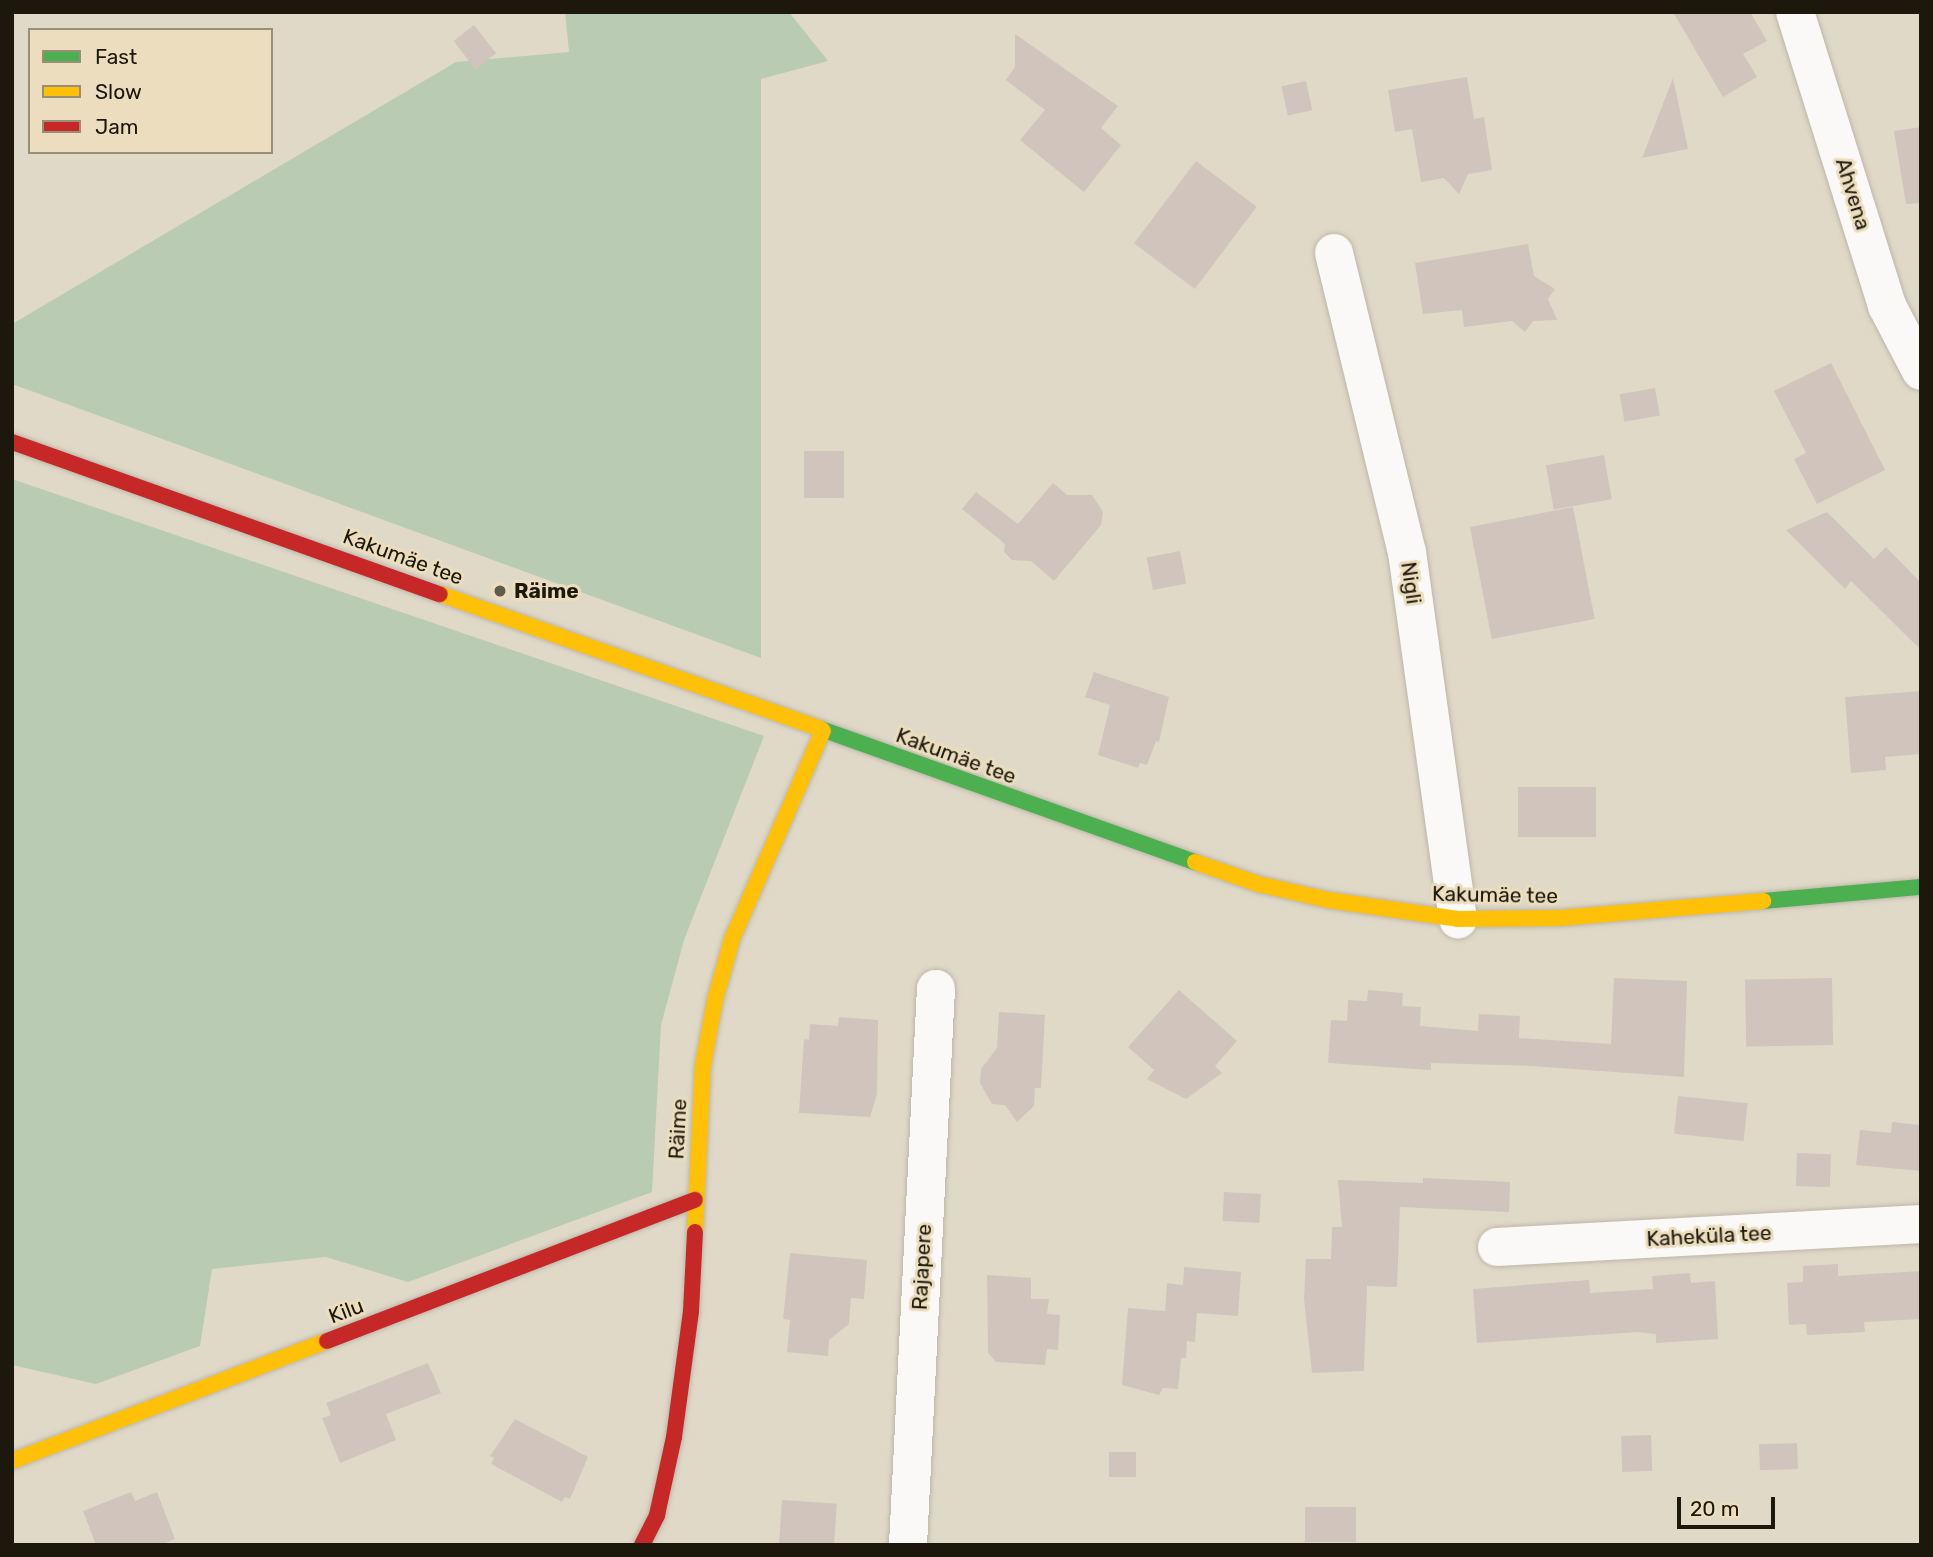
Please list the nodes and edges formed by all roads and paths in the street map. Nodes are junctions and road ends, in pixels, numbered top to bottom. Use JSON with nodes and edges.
{"nodes":[{"id":1,"x":1795,"y":12,"type":"edge"},
{"id":2,"x":1334,"y":253,"type":"dead end"},
{"id":3,"x":1921,"y":371,"type":"edge"},
{"id":4,"x":12,"y":442,"type":"edge"},
{"id":5,"x":823,"y":731,"type":"junction"},
{"id":6,"x":1921,"y":887,"type":"edge"},
{"id":7,"x":1458,"y":919,"type":"junction"},
{"id":8,"x":936,"y":989,"type":"dead end"},
{"id":9,"x":695,"y":1200,"type":"junction"},
{"id":10,"x":1921,"y":1224,"type":"edge"},
{"id":11,"x":1497,"y":1247,"type":"dead end"},
{"id":12,"x":12,"y":1461,"type":"edge"},
{"id":13,"x":642,"y":1545,"type":"edge"},
{"id":14,"x":908,"y":1545,"type":"edge"}],
"edges":[{"from":1,"to":3,"type":"street","name":"Ahvena"},
{"from":2,"to":7,"type":"street","name":"Nigli"},
{"from":4,"to":5,"type":"street","name":"Kakumäe tee"},
{"from":5,"to":7,"type":"street","name":"Kakumäe tee"},
{"from":5,"to":9,"type":"street","name":"Räime"},
{"from":6,"to":7,"type":"street","name":"Kakumäe tee"},
{"from":8,"to":14,"type":"street","name":"Rajapere"},
{"from":9,"to":12,"type":"street","name":"Kilu"},
{"from":9,"to":13,"type":"street","name":"Räime"},
{"from":10,"to":11,"type":"street","name":"Kaheküla tee"}]}
